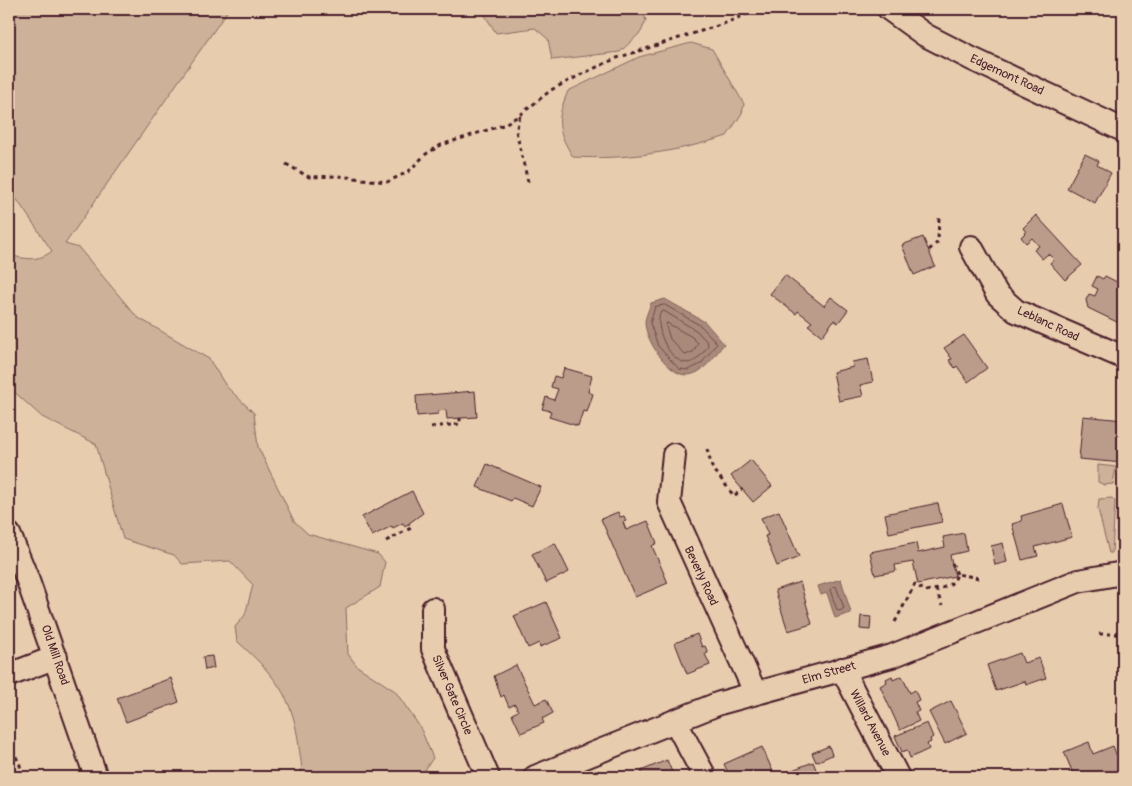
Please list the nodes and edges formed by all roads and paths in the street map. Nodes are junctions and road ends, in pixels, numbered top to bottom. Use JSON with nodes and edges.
{"nodes":[{"id":1,"x":759,"y":9,"type":"edge"},
{"id":2,"x":892,"y":11,"type":"edge"},
{"id":3,"x":520,"y":115,"type":"junction"},
{"id":4,"x":1123,"y":130,"type":"edge"},
{"id":5,"x":286,"y":164,"type":"dead end"},
{"id":6,"x":528,"y":182,"type":"dead end"},
{"id":7,"x":939,"y":217,"type":"dead end"},
{"id":8,"x":971,"y":247,"type":"dead end"},
{"id":9,"x":929,"y":250,"type":"dead end"},
{"id":10,"x":1123,"y":358,"type":"edge"},
{"id":11,"x":460,"y":418,"type":"dead end"},
{"id":12,"x":431,"y":427,"type":"dead end"},
{"id":13,"x":707,"y":449,"type":"dead end"},
{"id":14,"x":674,"y":455,"type":"dead end"},
{"id":15,"x":742,"y":489,"type":"dead end"},
{"id":16,"x":409,"y":524,"type":"dead end"},
{"id":17,"x":9,"y":534,"type":"edge"},
{"id":18,"x":386,"y":541,"type":"dead end"},
{"id":19,"x":952,"y":563,"type":"dead end"},
{"id":20,"x":1123,"y":573,"type":"edge"},
{"id":21,"x":957,"y":574,"type":"junction"},
{"id":22,"x":979,"y":578,"type":"dead end"},
{"id":23,"x":936,"y":589,"type":"junction"},
{"id":24,"x":942,"y":606,"type":"dead end"},
{"id":25,"x":433,"y":609,"type":"dead end"},
{"id":26,"x":895,"y":622,"type":"dead end"},
{"id":27,"x":1099,"y":634,"type":"dead end"},
{"id":28,"x":1123,"y":634,"type":"edge"},
{"id":29,"x":56,"y":657,"type":"junction"},
{"id":30,"x":842,"y":670,"type":"junction"},
{"id":31,"x":1121,"y":672,"type":"dead end"},
{"id":32,"x":9,"y":674,"type":"edge"},
{"id":33,"x":1123,"y":679,"type":"edge"},
{"id":34,"x":755,"y":692,"type":"junction"},
{"id":35,"x":675,"y":721,"type":"junction"},
{"id":36,"x":9,"y":742,"type":"edge"},
{"id":37,"x":1123,"y":775,"type":"edge"},
{"id":38,"x":22,"y":777,"type":"edge"},
{"id":39,"x":96,"y":777,"type":"edge"},
{"id":40,"x":488,"y":777,"type":"edge"},
{"id":41,"x":535,"y":777,"type":"edge"},
{"id":42,"x":705,"y":777,"type":"edge"},
{"id":43,"x":898,"y":777,"type":"edge"},
{"id":44,"x":1117,"y":777,"type":"edge"}],
"edges":[{"from":1,"to":3,"type":"path"},
{"from":2,"to":4,"type":"street","name":"Edgemont Road"},
{"from":3,"to":5,"type":"path"},
{"from":3,"to":6,"type":"path"},
{"from":7,"to":9,"type":"path"},
{"from":8,"to":10,"type":"street","name":"Leblanc Road"},
{"from":11,"to":12,"type":"path"},
{"from":13,"to":15,"type":"path"},
{"from":14,"to":34,"type":"street","name":"Beverly Road"},
{"from":16,"to":18,"type":"path"},
{"from":17,"to":29,"type":"street","name":"Old Mill Road"},
{"from":19,"to":21,"type":"path"},
{"from":20,"to":30,"type":"street","name":"Elm Street"},
{"from":21,"to":22,"type":"path"},
{"from":21,"to":23,"type":"path"},
{"from":23,"to":24,"type":"path"},
{"from":23,"to":26,"type":"path"},
{"from":25,"to":40,"type":"street","name":"Silver Gate Circle"},
{"from":27,"to":28,"type":"path"},
{"from":29,"to":32,"type":"street"},
{"from":29,"to":39,"type":"street","name":"Old Mill Road"},
{"from":30,"to":34,"type":"street","name":"Elm Street"},
{"from":30,"to":43,"type":"street","name":"Willard Avenue"},
{"from":31,"to":33,"type":"path"},
{"from":34,"to":35,"type":"street","name":"Elm Street"},
{"from":35,"to":41,"type":"street","name":"Elm Street"},
{"from":35,"to":42,"type":"street"},
{"from":36,"to":38,"type":"path"},
{"from":37,"to":44,"type":"path"}]}
